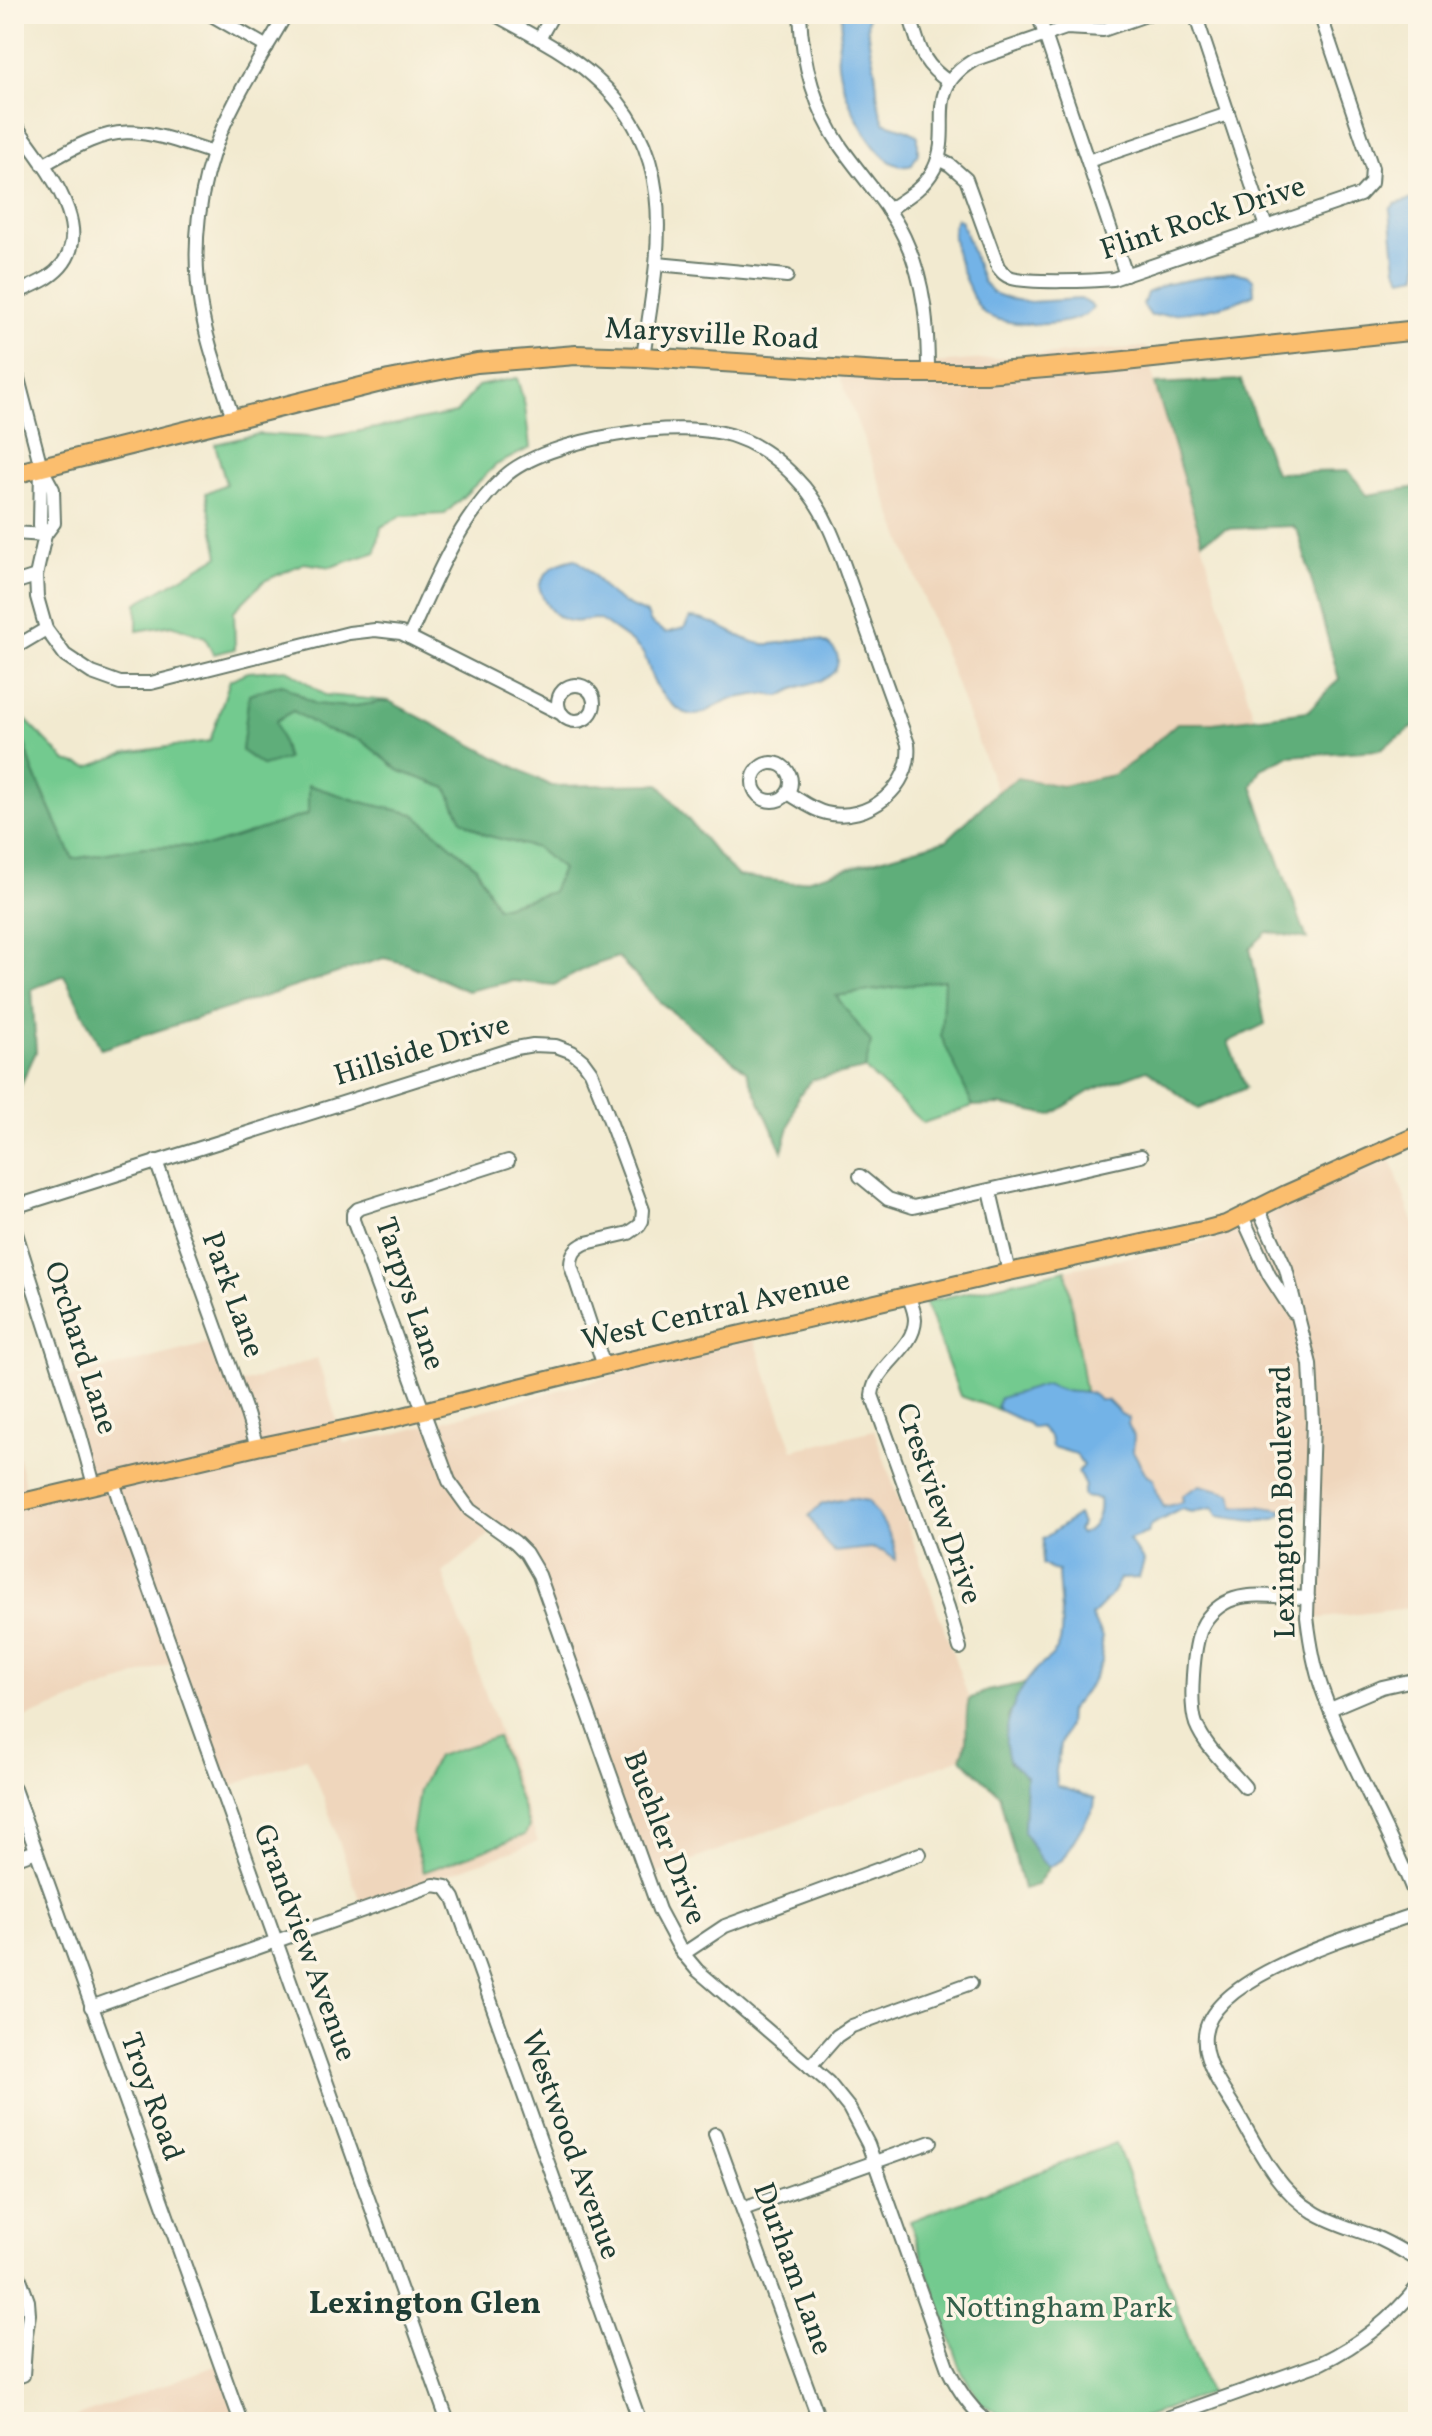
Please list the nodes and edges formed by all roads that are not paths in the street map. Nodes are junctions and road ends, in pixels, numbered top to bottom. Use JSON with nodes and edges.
{"nodes":[{"id":1,"x":210,"y":14,"type":"edge"},
{"id":2,"x":286,"y":14,"type":"edge"},
{"id":3,"x":494,"y":14,"type":"edge"},
{"id":4,"x":553,"y":14,"type":"edge"},
{"id":5,"x":800,"y":14,"type":"edge"},
{"id":6,"x":909,"y":14,"type":"edge"},
{"id":7,"x":1038,"y":14,"type":"edge"},
{"id":8,"x":1149,"y":14,"type":"edge"},
{"id":9,"x":1195,"y":14,"type":"edge"},
{"id":10,"x":1320,"y":14,"type":"edge"},
{"id":11,"x":1045,"y":35,"type":"junction"},
{"id":12,"x":539,"y":39,"type":"junction"},
{"id":13,"x":267,"y":47,"type":"junction"},
{"id":14,"x":949,"y":82,"type":"junction"},
{"id":15,"x":1228,"y":114,"type":"junction"},
{"id":16,"x":14,"y":123,"type":"edge"},
{"id":17,"x":213,"y":153,"type":"junction"},
{"id":18,"x":938,"y":159,"type":"junction"},
{"id":19,"x":1088,"y":161,"type":"junction"},
{"id":20,"x":43,"y":165,"type":"junction"},
{"id":21,"x":888,"y":210,"type":"junction"},
{"id":22,"x":1266,"y":227,"type":"junction"},
{"id":23,"x":657,"y":264,"type":"junction"},
{"id":24,"x":1126,"y":275,"type":"junction"},
{"id":25,"x":787,"y":276,"type":"dead end"},
{"id":26,"x":14,"y":294,"type":"edge"},
{"id":27,"x":1418,"y":330,"type":"edge"},
{"id":28,"x":643,"y":357,"type":"junction"},
{"id":29,"x":14,"y":363,"type":"edge"},
{"id":30,"x":928,"y":374,"type":"junction"},
{"id":31,"x":233,"y":419,"type":"junction"},
{"id":32,"x":41,"y":467,"type":"junction"},
{"id":33,"x":14,"y":474,"type":"edge"},
{"id":34,"x":14,"y":533,"type":"edge"},
{"id":35,"x":45,"y":535,"type":"junction"},
{"id":36,"x":36,"y":576,"type":"junction"},
{"id":37,"x":14,"y":583,"type":"edge"},
{"id":38,"x":46,"y":629,"type":"junction"},
{"id":39,"x":409,"y":637,"type":"junction"},
{"id":40,"x":14,"y":648,"type":"edge"},
{"id":41,"x":562,"y":714,"type":"dead end"},
{"id":42,"x":788,"y":793,"type":"dead end"},
{"id":43,"x":1418,"y":1135,"type":"edge"},
{"id":44,"x":1141,"y":1156,"type":"dead end"},
{"id":45,"x":156,"y":1161,"type":"junction"},
{"id":46,"x":508,"y":1161,"type":"dead end"},
{"id":47,"x":860,"y":1176,"type":"dead end"},
{"id":48,"x":990,"y":1191,"type":"junction"},
{"id":49,"x":14,"y":1207,"type":"edge"},
{"id":50,"x":1258,"y":1208,"type":"junction"},
{"id":51,"x":1242,"y":1216,"type":"junction"},
{"id":52,"x":14,"y":1227,"type":"edge"},
{"id":53,"x":1009,"y":1272,"type":"junction"},
{"id":54,"x":908,"y":1295,"type":"junction"},
{"id":55,"x":1299,"y":1320,"type":"junction"},
{"id":56,"x":604,"y":1366,"type":"junction"},
{"id":57,"x":423,"y":1411,"type":"junction"},
{"id":58,"x":257,"y":1447,"type":"junction"},
{"id":59,"x":113,"y":1481,"type":"junction"},
{"id":60,"x":94,"y":1485,"type":"junction"},
{"id":61,"x":14,"y":1504,"type":"edge"},
{"id":62,"x":1308,"y":1598,"type":"junction"},
{"id":63,"x":960,"y":1648,"type":"dead end"},
{"id":64,"x":1418,"y":1679,"type":"edge"},
{"id":65,"x":1330,"y":1709,"type":"junction"},
{"id":66,"x":1245,"y":1787,"type":"dead end"},
{"id":67,"x":14,"y":1789,"type":"edge"},
{"id":68,"x":36,"y":1851,"type":"junction"},
{"id":69,"x":920,"y":1854,"type":"dead end"},
{"id":70,"x":14,"y":1859,"type":"edge"},
{"id":71,"x":1418,"y":1903,"type":"edge"},
{"id":72,"x":1418,"y":1913,"type":"edge"},
{"id":73,"x":276,"y":1942,"type":"junction"},
{"id":74,"x":683,"y":1954,"type":"junction"},
{"id":75,"x":971,"y":1983,"type":"dead end"},
{"id":76,"x":91,"y":2007,"type":"junction"},
{"id":77,"x":810,"y":2067,"type":"junction"},
{"id":78,"x":715,"y":2134,"type":"dead end"},
{"id":79,"x":931,"y":2142,"type":"dead end"},
{"id":80,"x":874,"y":2163,"type":"junction"},
{"id":81,"x":743,"y":2209,"type":"junction"},
{"id":82,"x":1418,"y":2260,"type":"edge"},
{"id":83,"x":14,"y":2262,"type":"edge"},
{"id":84,"x":1418,"y":2286,"type":"edge"},
{"id":85,"x":14,"y":2378,"type":"edge"},
{"id":86,"x":241,"y":2422,"type":"edge"},
{"id":87,"x":448,"y":2422,"type":"edge"},
{"id":88,"x":640,"y":2422,"type":"edge"},
{"id":89,"x":820,"y":2422,"type":"edge"},
{"id":90,"x":987,"y":2422,"type":"edge"},
{"id":91,"x":1156,"y":2422,"type":"edge"}],
"edges":[{"from":1,"to":13,"type":"street"},
{"from":2,"to":13,"type":"street"},
{"from":3,"to":12,"type":"street"},
{"from":4,"to":12,"type":"street"},
{"from":5,"to":21,"type":"street"},
{"from":6,"to":14,"type":"street"},
{"from":7,"to":11,"type":"street"},
{"from":8,"to":11,"type":"street"},
{"from":9,"to":15,"type":"street"},
{"from":10,"to":22,"type":"street","name":"Flint Rock Drive"},
{"from":11,"to":14,"type":"street"},
{"from":11,"to":19,"type":"street"},
{"from":12,"to":23,"type":"street"},
{"from":13,"to":17,"type":"street"},
{"from":14,"to":18,"type":"street"},
{"from":15,"to":19,"type":"street"},
{"from":15,"to":22,"type":"street"},
{"from":16,"to":20,"type":"street"},
{"from":17,"to":20,"type":"street"},
{"from":17,"to":31,"type":"street"},
{"from":18,"to":21,"type":"street"},
{"from":18,"to":24,"type":"street","name":"Flint Rock Drive"},
{"from":19,"to":24,"type":"street"},
{"from":20,"to":26,"type":"street"},
{"from":21,"to":30,"type":"street"},
{"from":22,"to":24,"type":"street","name":"Flint Rock Drive"},
{"from":23,"to":25,"type":"street"},
{"from":23,"to":28,"type":"street"},
{"from":27,"to":30,"type":"highway","name":"Marysville Road"},
{"from":28,"to":30,"type":"highway","name":"Marysville Road"},
{"from":28,"to":31,"type":"highway","name":"Marysville Road"},
{"from":29,"to":32,"type":"street"},
{"from":31,"to":32,"type":"highway","name":"Marysville Road"},
{"from":32,"to":33,"type":"highway","name":"Marysville Road"},
{"from":32,"to":35,"type":"street"},
{"from":34,"to":35,"type":"street"},
{"from":35,"to":36,"type":"street"},
{"from":36,"to":37,"type":"street"},
{"from":36,"to":38,"type":"street"},
{"from":38,"to":39,"type":"street"},
{"from":38,"to":40,"type":"street"},
{"from":39,"to":41,"type":"street"},
{"from":39,"to":42,"type":"street"},
{"from":43,"to":50,"type":"main road","name":"West Central Avenue"},
{"from":44,"to":48,"type":"street"},
{"from":45,"to":49,"type":"street","name":"Hillside Drive"},
{"from":45,"to":56,"type":"street","name":"Hillside Drive"},
{"from":45,"to":58,"type":"street","name":"Park Lane"},
{"from":46,"to":57,"type":"street","name":"Tarpys Lane"},
{"from":47,"to":48,"type":"street"},
{"from":48,"to":53,"type":"street"},
{"from":50,"to":51,"type":"main road","name":"West Central Avenue"},
{"from":50,"to":55,"type":"street","name":"Lexington Boulevard"},
{"from":51,"to":53,"type":"main road","name":"West Central Avenue"},
{"from":51,"to":55,"type":"street","name":"Lexington Boulevard"},
{"from":52,"to":60,"type":"street","name":"Orchard Lane"},
{"from":53,"to":54,"type":"main road","name":"West Central Avenue"},
{"from":54,"to":56,"type":"main road","name":"West Central Avenue"},
{"from":54,"to":63,"type":"street","name":"Crestview Drive"},
{"from":55,"to":62,"type":"street","name":"Lexington Boulevard"},
{"from":56,"to":57,"type":"main road","name":"West Central Avenue"},
{"from":57,"to":58,"type":"main road","name":"West Central Avenue"},
{"from":57,"to":74,"type":"street","name":"Buehler Drive"},
{"from":58,"to":59,"type":"main road","name":"West Central Avenue"},
{"from":59,"to":60,"type":"main road","name":"West Central Avenue"},
{"from":59,"to":73,"type":"street","name":"Grandview Avenue"},
{"from":60,"to":61,"type":"main road","name":"West Central Avenue"},
{"from":62,"to":65,"type":"street","name":"Lexington Boulevard"},
{"from":62,"to":66,"type":"street"},
{"from":64,"to":65,"type":"street"},
{"from":65,"to":71,"type":"street","name":"Lexington Boulevard"},
{"from":67,"to":68,"type":"street","name":"Troy Road"},
{"from":68,"to":70,"type":"street"},
{"from":68,"to":76,"type":"street","name":"Troy Road"},
{"from":69,"to":74,"type":"street"},
{"from":72,"to":82,"type":"street"},
{"from":73,"to":76,"type":"street"},
{"from":73,"to":87,"type":"street","name":"Grandview Avenue"},
{"from":73,"to":88,"type":"street","name":"Westwood Avenue"},
{"from":74,"to":77,"type":"street","name":"Buehler Drive"},
{"from":75,"to":77,"type":"street"},
{"from":76,"to":86,"type":"street","name":"Troy Road"},
{"from":77,"to":80,"type":"street","name":"Buehler Drive"},
{"from":78,"to":81,"type":"street","name":"Durham Lane"},
{"from":79,"to":80,"type":"street"},
{"from":80,"to":81,"type":"street"},
{"from":80,"to":90,"type":"street","name":"Buehler Drive"},
{"from":81,"to":89,"type":"street","name":"Durham Lane"},
{"from":83,"to":85,"type":"street"},
{"from":84,"to":91,"type":"street"}]}
